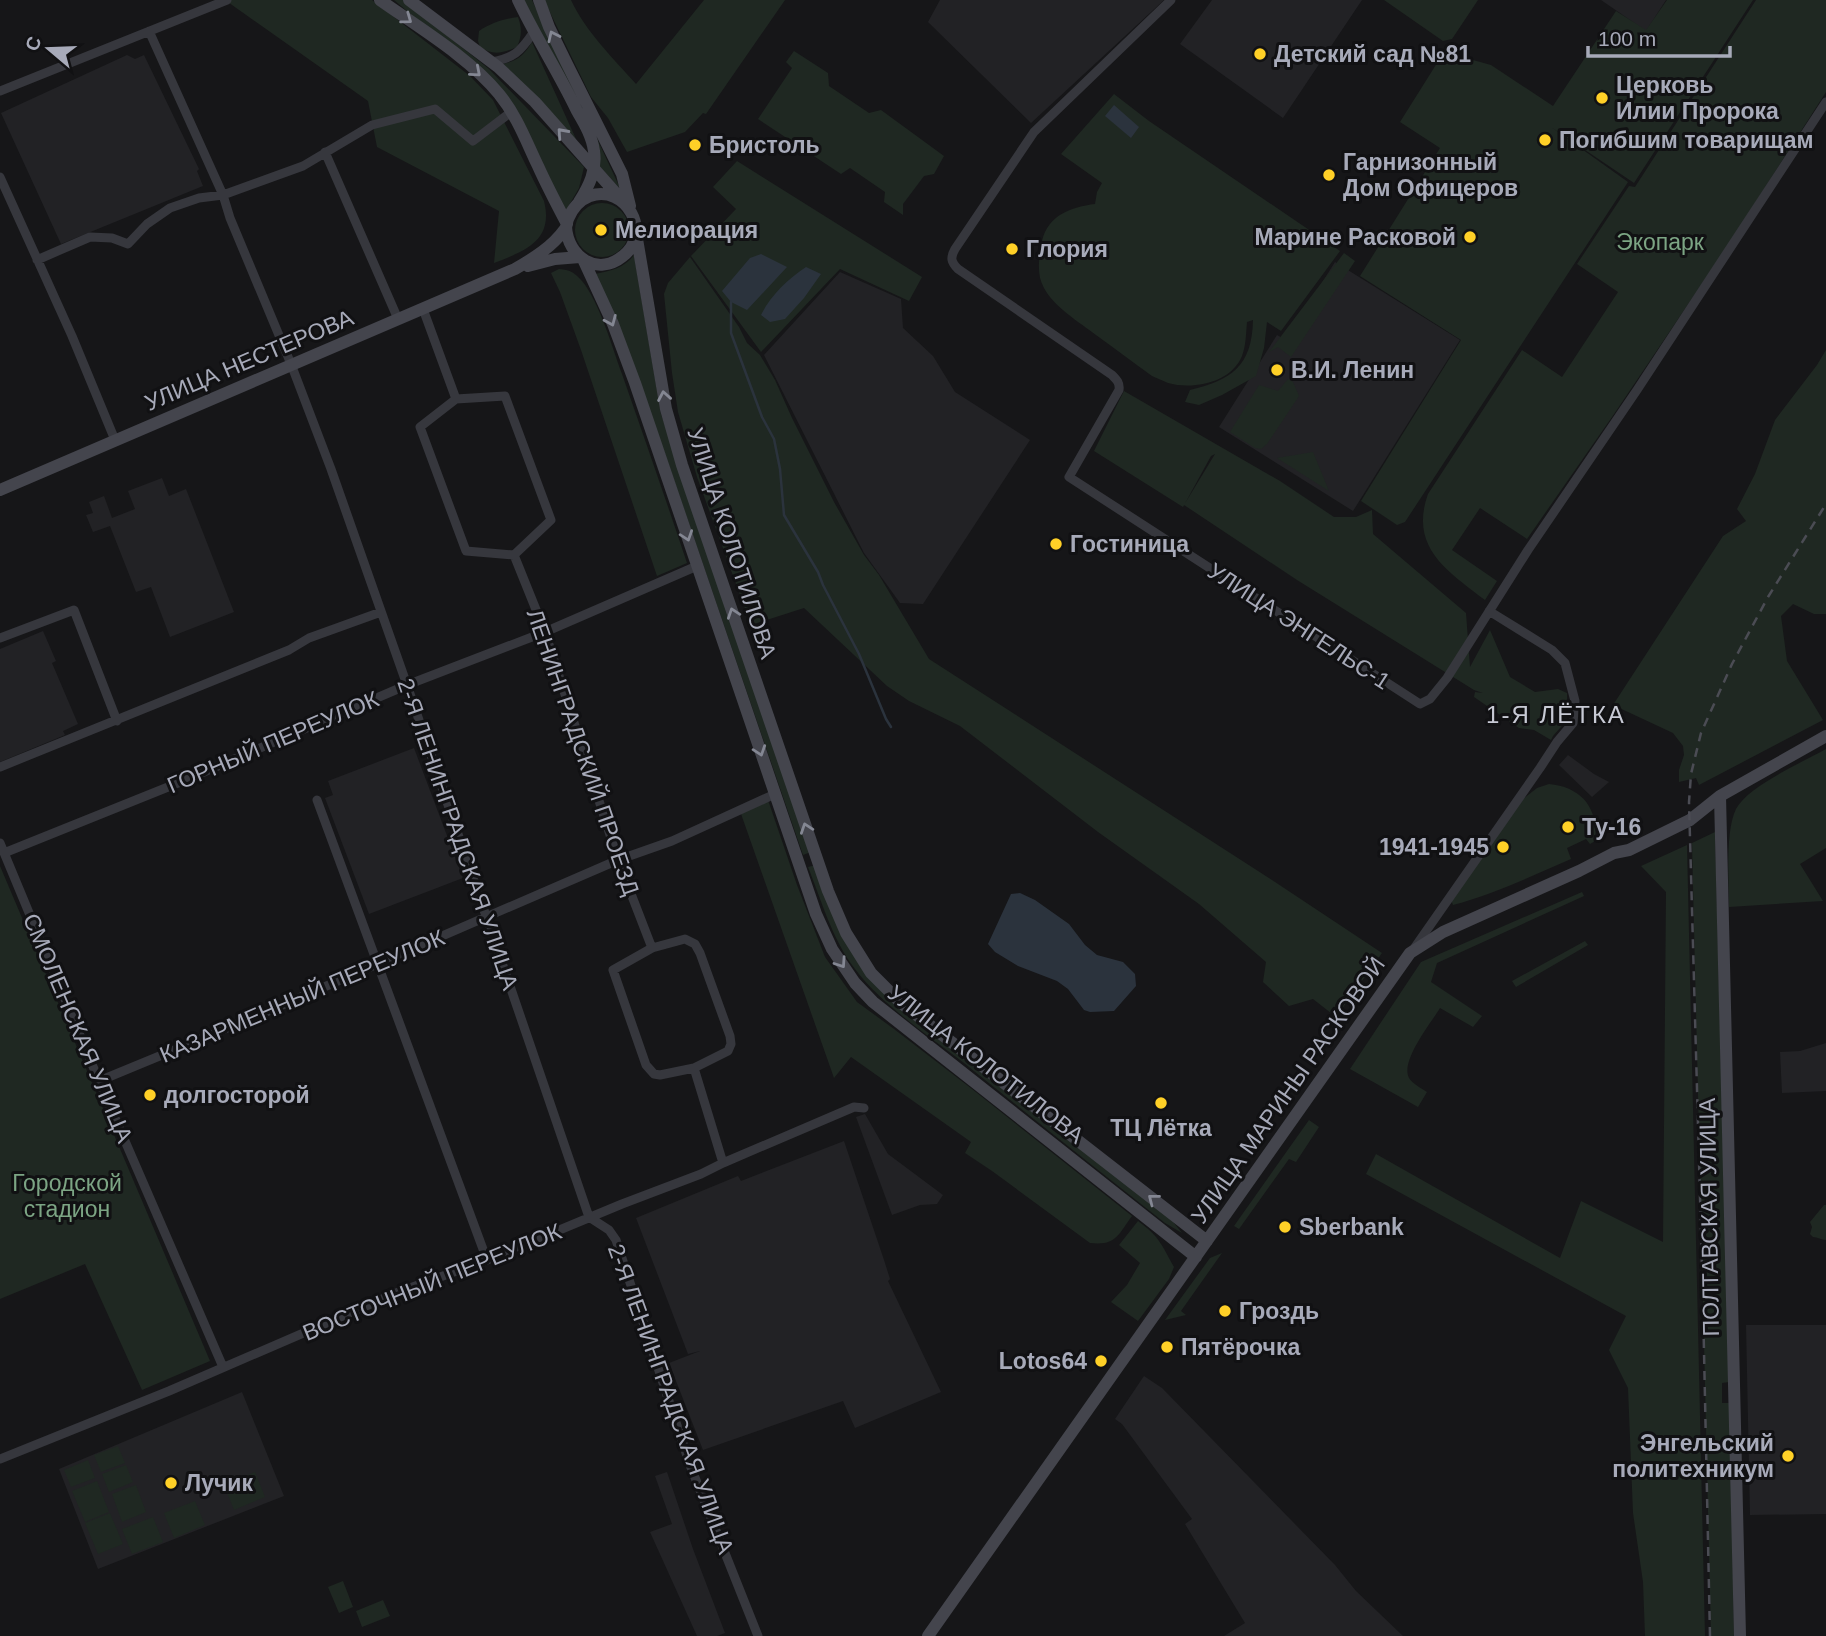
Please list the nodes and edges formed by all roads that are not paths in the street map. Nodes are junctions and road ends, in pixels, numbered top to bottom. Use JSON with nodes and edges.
{"nodes":[{"id":1,"x":227,"y":0,"type":"edge"},
{"id":2,"x":380,"y":0,"type":"edge"},
{"id":3,"x":409,"y":0,"type":"edge"},
{"id":4,"x":518,"y":0,"type":"edge"},
{"id":5,"x":539,"y":0,"type":"edge"},
{"id":6,"x":1171,"y":0,"type":"edge"},
{"id":7,"x":149,"y":31,"type":"junction"},
{"id":8,"x":533,"y":33,"type":"junction"},
{"id":9,"x":491,"y":62,"type":"junction"},
{"id":10,"x":0,"y":91,"type":"edge"},
{"id":11,"x":1826,"y":102,"type":"edge"},
{"id":12,"x":511,"y":111,"type":"junction"},
{"id":13,"x":324,"y":152,"type":"junction"},
{"id":14,"x":594,"y":168,"type":"junction"},
{"id":15,"x":0,"y":177,"type":"edge"},
{"id":16,"x":223,"y":195,"type":"junction"},
{"id":17,"x":579,"y":202,"type":"junction"},
{"id":18,"x":627,"y":206,"type":"junction"},
{"id":19,"x":567,"y":226,"type":"junction"},
{"id":20,"x":636,"y":233,"type":"junction"},
{"id":21,"x":582,"y":258,"type":"junction"},
{"id":22,"x":37,"y":260,"type":"junction"},
{"id":23,"x":514,"y":269,"type":"junction"},
{"id":24,"x":423,"y":309,"type":"junction"},
{"id":25,"x":398,"y":319,"type":"junction"},
{"id":26,"x":291,"y":364,"type":"junction"},
{"id":27,"x":456,"y":399,"type":"junction"},
{"id":28,"x":115,"y":440,"type":"junction"},
{"id":29,"x":0,"y":490,"type":"edge"},
{"id":30,"x":514,"y":555,"type":"junction"},
{"id":31,"x":697,"y":566,"type":"junction"},
{"id":32,"x":1489,"y":611,"type":"junction"},
{"id":33,"x":381,"y":612,"type":"junction"},
{"id":34,"x":545,"y":632,"type":"junction"},
{"id":35,"x":0,"y":638,"type":"edge"},
{"id":36,"x":407,"y":685,"type":"junction"},
{"id":37,"x":117,"y":721,"type":"junction"},
{"id":38,"x":1826,"y":736,"type":"edge"},
{"id":39,"x":0,"y":767,"type":"edge"},
{"id":40,"x":775,"y":794,"type":"junction"},
{"id":41,"x":1720,"y":796,"type":"junction"},
{"id":42,"x":317,"y":800,"type":"dead end"},
{"id":43,"x":0,"y":843,"type":"edge"},
{"id":44,"x":5,"y":853,"type":"junction"},
{"id":45,"x":817,"y":859,"type":"junction"},
{"id":46,"x":618,"y":860,"type":"junction"},
{"id":47,"x":799,"y":866,"type":"junction"},
{"id":48,"x":487,"y":918,"type":"junction"},
{"id":49,"x":652,"y":948,"type":"junction"},
{"id":50,"x":1410,"y":953,"type":"junction"},
{"id":51,"x":378,"y":964,"type":"junction"},
{"id":52,"x":694,"y":1068,"type":"junction"},
{"id":53,"x":99,"y":1081,"type":"junction"},
{"id":54,"x":864,"y":1108,"type":"dead end"},
{"id":55,"x":723,"y":1163,"type":"junction"},
{"id":56,"x":589,"y":1217,"type":"junction"},
{"id":57,"x":1207,"y":1241,"type":"junction"},
{"id":58,"x":1196,"y":1256,"type":"junction"},
{"id":59,"x":487,"y":1260,"type":"junction"},
{"id":60,"x":223,"y":1367,"type":"junction"},
{"id":61,"x":0,"y":1459,"type":"edge"},
{"id":62,"x":758,"y":1636,"type":"edge"},
{"id":63,"x":928,"y":1636,"type":"edge"},
{"id":64,"x":1740,"y":1636,"type":"edge"}],
"edges":[{"from":1,"to":7,"type":"street"},
{"from":2,"to":12,"type":"main road","name":"УЛИЦА КОЛОТИЛОВА","one_way":true},
{"from":3,"to":9,"type":"main road","name":"УЛИЦА КОЛОТИЛОВА"},
{"from":4,"to":8,"type":"main road"},
{"from":18,"to":5,"type":"main road","one_way":true},
{"from":6,"to":32,"type":"street","name":"УЛИЦА ЭНГЕЛЬС-1"},
{"from":7,"to":10,"type":"street"},
{"from":7,"to":16,"type":"street","name":"2-Я ЛЕНИНГРАДСКАЯ УЛИЦА"},
{"from":8,"to":9,"type":"street"},
{"from":8,"to":14,"type":"main road"},
{"from":14,"to":9,"type":"main road","name":"УЛИЦА КОЛОТИЛОВА","one_way":true},
{"from":11,"to":32,"type":"street","name":"УЛИЦА ЭНГЕЛЬС-1"},
{"from":12,"to":13,"type":"street"},
{"from":12,"to":19,"type":"main road","name":"УЛИЦА КОЛОТИЛОВА"},
{"from":13,"to":16,"type":"street"},
{"from":13,"to":25,"type":"street"},
{"from":14,"to":17,"type":"main road"},
{"from":14,"to":18,"type":"main road","name":"УЛИЦА КОЛОТИЛОВА"},
{"from":15,"to":22,"type":"street"},
{"from":16,"to":22,"type":"street"},
{"from":16,"to":26,"type":"street","name":"2-Я ЛЕНИНГРАДСКАЯ УЛИЦА"},
{"from":17,"to":18,"type":"main road"},
{"from":17,"to":19,"type":"main road"},
{"from":18,"to":20,"type":"main road","name":"УЛИЦА КОЛОТИЛОВА"},
{"from":19,"to":21,"type":"main road","name":"УЛИЦА КОЛОТИЛОВА"},
{"from":19,"to":23,"type":"main road","name":"УЛИЦА НЕСТЕРОВА"},
{"from":20,"to":21,"type":"main road"},
{"from":45,"to":20,"type":"main road","name":"УЛИЦА КОЛОТИЛОВА","one_way":true},
{"from":21,"to":23,"type":"main road","name":"УЛИЦА НЕСТЕРОВА"},
{"from":21,"to":31,"type":"main road","name":"УЛИЦА КОЛОТИЛОВА","one_way":true},
{"from":22,"to":28,"type":"street"},
{"from":23,"to":24,"type":"main road","name":"УЛИЦА НЕСТЕРОВА"},
{"from":24,"to":25,"type":"main road","name":"УЛИЦА НЕСТЕРОВА"},
{"from":24,"to":27,"type":"street"},
{"from":25,"to":26,"type":"main road","name":"УЛИЦА НЕСТЕРОВА"},
{"from":26,"to":28,"type":"main road","name":"УЛИЦА НЕСТЕРОВА"},
{"from":26,"to":33,"type":"street","name":"2-Я ЛЕНИНГРАДСКАЯ УЛИЦА"},
{"from":27,"to":30,"type":"street"},
{"from":27,"to":30,"type":"street"},
{"from":28,"to":29,"type":"main road","name":"УЛИЦА НЕСТЕРОВА"},
{"from":30,"to":34,"type":"street","name":"ЛЕНИНГРАДСКИЙ ПРОЕЗД"},
{"from":31,"to":34,"type":"street","name":"ГОРНЫЙ ПЕРЕУЛОК"},
{"from":31,"to":40,"type":"main road","name":"УЛИЦА КОЛОТИЛОВА","one_way":true},
{"from":32,"to":50,"type":"street"},
{"from":33,"to":36,"type":"street","name":"2-Я ЛЕНИНГРАДСКАЯ УЛИЦА"},
{"from":33,"to":37,"type":"street"},
{"from":34,"to":36,"type":"street","name":"ГОРНЫЙ ПЕРЕУЛОК"},
{"from":34,"to":46,"type":"street","name":"ЛЕНИНГРАДСКИЙ ПРОЕЗД"},
{"from":35,"to":37,"type":"street"},
{"from":36,"to":44,"type":"street","name":"ГОРНЫЙ ПЕРЕУЛОК"},
{"from":36,"to":48,"type":"street","name":"2-Я ЛЕНИНГРАДСКАЯ УЛИЦА"},
{"from":37,"to":39,"type":"street"},
{"from":38,"to":41,"type":"main road","name":"УЛИЦА МАРИНЫ РАСКОВОЙ"},
{"from":40,"to":46,"type":"street","name":"КАЗАРМЕННЫЙ ПЕРЕУЛОК"},
{"from":40,"to":47,"type":"main road","name":"УЛИЦА КОЛОТИЛОВА"},
{"from":41,"to":50,"type":"main road","name":"УЛИЦА МАРИНЫ РАСКОВОЙ"},
{"from":41,"to":64,"type":"main road","name":"ПОЛТАВСКАЯ УЛИЦА"},
{"from":42,"to":51,"type":"street"},
{"from":43,"to":44,"type":"street","name":"СМОЛЕНСКАЯ УЛИЦА"},
{"from":44,"to":53,"type":"street","name":"СМОЛЕНСКАЯ УЛИЦА"},
{"from":45,"to":47,"type":"main road"},
{"from":57,"to":45,"type":"main road","name":"УЛИЦА КОЛОТИЛОВА","one_way":true},
{"from":46,"to":48,"type":"street","name":"КАЗАРМЕННЫЙ ПЕРЕУЛОК"},
{"from":46,"to":49,"type":"street","name":"ЛЕНИНГРАДСКИЙ ПРОЕЗД"},
{"from":47,"to":58,"type":"main road","name":"УЛИЦА КОЛОТИЛОВА","one_way":true},
{"from":48,"to":51,"type":"street","name":"КАЗАРМЕННЫЙ ПЕРЕУЛОК"},
{"from":48,"to":56,"type":"street","name":"2-Я ЛЕНИНГРАДСКАЯ УЛИЦА"},
{"from":49,"to":52,"type":"street"},
{"from":49,"to":52,"type":"street"},
{"from":50,"to":57,"type":"main road","name":"УЛИЦА МАРИНЫ РАСКОВОЙ"},
{"from":51,"to":53,"type":"street","name":"КАЗАРМЕННЫЙ ПЕРЕУЛОК"},
{"from":51,"to":59,"type":"street"},
{"from":52,"to":55,"type":"street"},
{"from":53,"to":60,"type":"street","name":"СМОЛЕНСКАЯ УЛИЦА"},
{"from":54,"to":55,"type":"street","name":"ВОСТОЧНЫЙ ПЕРЕУЛОК"},
{"from":55,"to":56,"type":"street","name":"ВОСТОЧНЫЙ ПЕРЕУЛОК"},
{"from":56,"to":59,"type":"street","name":"ВОСТОЧНЫЙ ПЕРЕУЛОК"},
{"from":56,"to":62,"type":"street","name":"2-Я ЛЕНИНГРАДСКАЯ УЛИЦА"},
{"from":57,"to":58,"type":"main road","name":"УЛИЦА МАРИНЫ РАСКОВОЙ"},
{"from":58,"to":63,"type":"main road","name":"УЛИЦА МАРИНЫ РАСКОВОЙ"},
{"from":59,"to":60,"type":"street","name":"ВОСТОЧНЫЙ ПЕРЕУЛОК"},
{"from":60,"to":61,"type":"street","name":"ВОСТОЧНЫЙ ПЕРЕУЛОК"}]}
